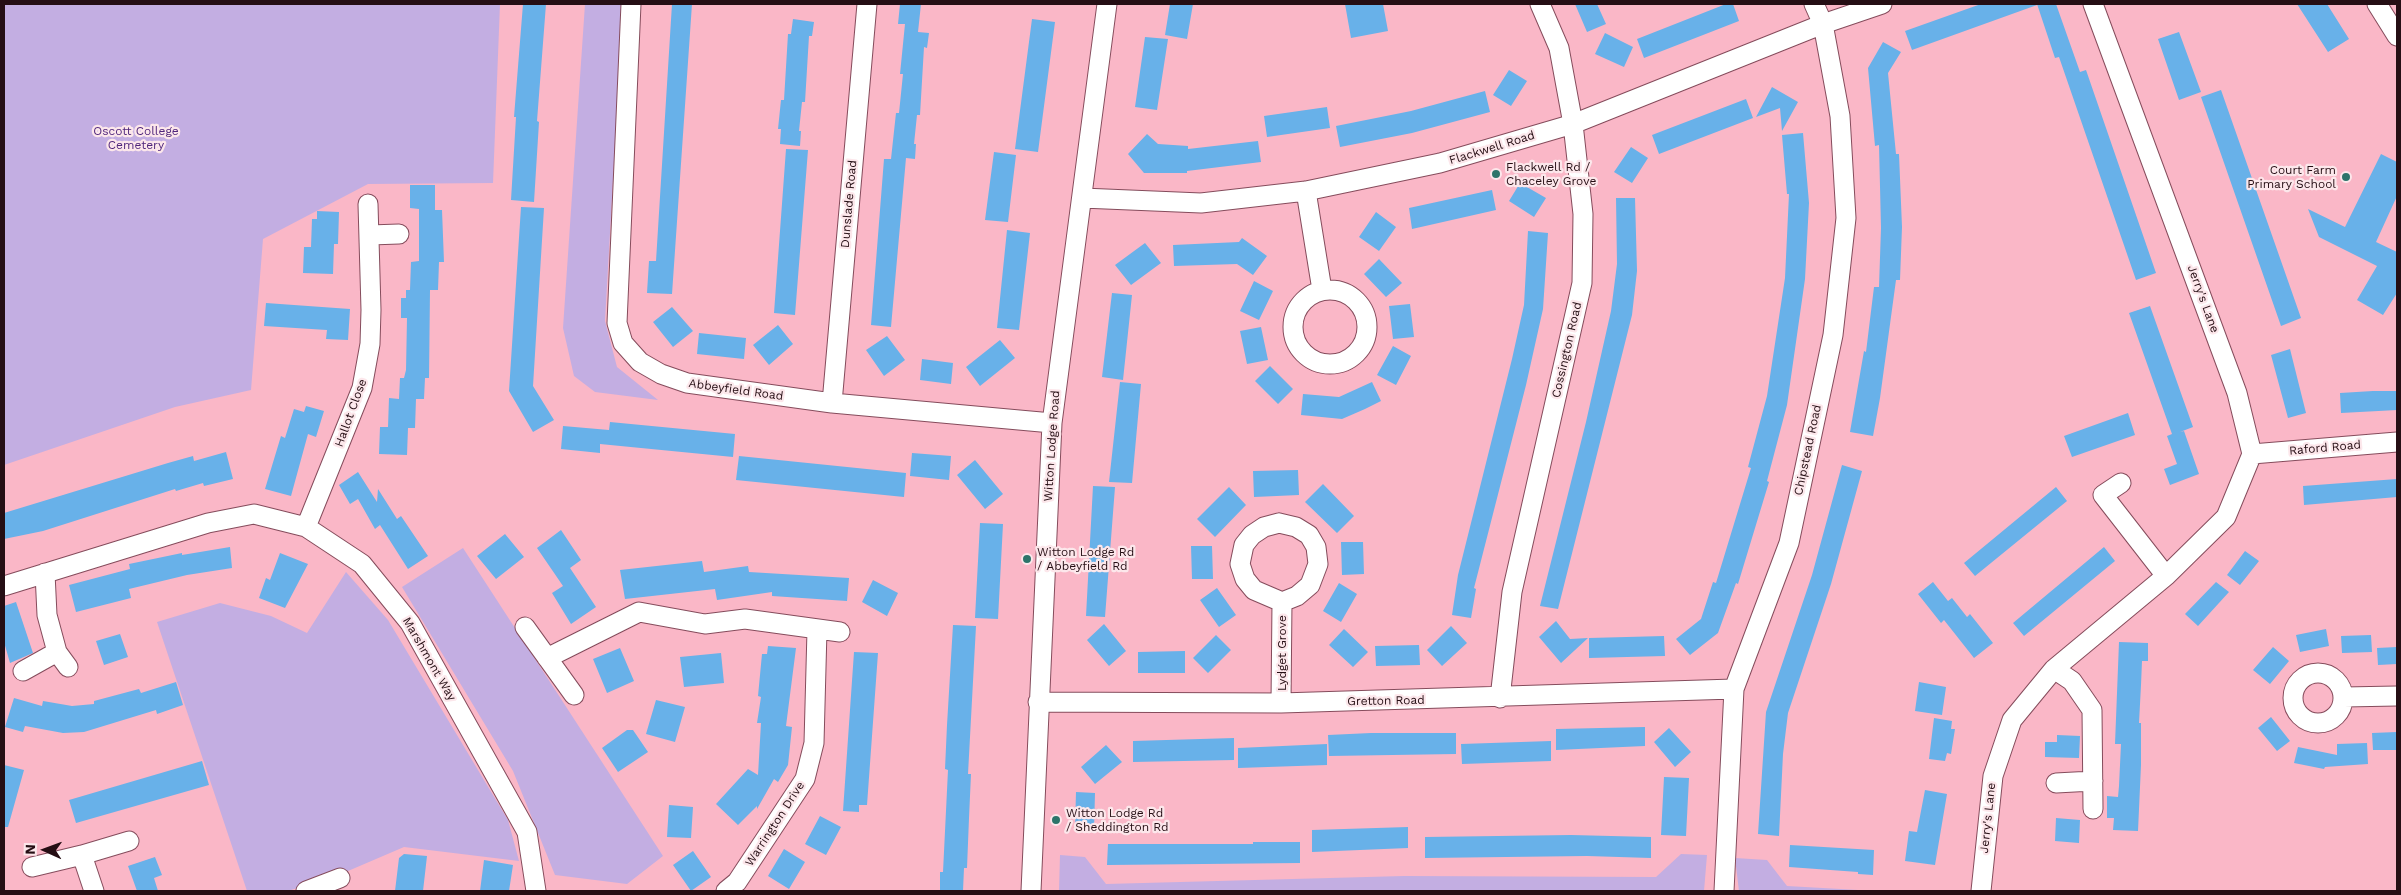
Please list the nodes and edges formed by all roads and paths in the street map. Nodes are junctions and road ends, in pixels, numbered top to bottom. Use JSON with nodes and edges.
{"nodes":[{"id":1,"x":631,"y":4,"type":"edge"},
{"id":2,"x":867,"y":4,"type":"edge"},
{"id":3,"x":1107,"y":4,"type":"edge"},
{"id":4,"x":1540,"y":4,"type":"edge"},
{"id":5,"x":1814,"y":4,"type":"edge"},
{"id":6,"x":1882,"y":4,"type":"edge"},
{"id":7,"x":2093,"y":4,"type":"edge"},
{"id":8,"x":2377,"y":4,"type":"edge"},
{"id":9,"x":1823,"y":24,"type":"junction"},
{"id":10,"x":2397,"y":36,"type":"edge"},
{"id":11,"x":1573,"y":124,"type":"junction"},
{"id":12,"x":1306,"y":191,"type":"junction"},
{"id":13,"x":1082,"y":198,"type":"junction"},
{"id":14,"x":368,"y":204,"type":"dead end"},
{"id":15,"x":370,"y":234,"type":"junction"},
{"id":16,"x":399,"y":234,"type":"dead end"},
{"id":17,"x":1322,"y":290,"type":"junction"},
{"id":18,"x":832,"y":403,"type":"junction"},
{"id":19,"x":1052,"y":424,"type":"junction"},
{"id":20,"x":2397,"y":442,"type":"edge"},
{"id":21,"x":2252,"y":454,"type":"junction"},
{"id":22,"x":2121,"y":483,"type":"dead end"},
{"id":23,"x":306,"y":527,"type":"junction"},
{"id":24,"x":45,"y":573,"type":"junction"},
{"id":25,"x":2166,"y":576,"type":"junction"},
{"id":26,"x":4,"y":586,"type":"edge"},
{"id":27,"x":1282,"y":602,"type":"junction"},
{"id":28,"x":525,"y":627,"type":"dead end"},
{"id":29,"x":817,"y":630,"type":"junction"},
{"id":30,"x":840,"y":632,"type":"dead end"},
{"id":31,"x":547,"y":658,"type":"junction"},
{"id":32,"x":2054,"y":669,"type":"junction"},
{"id":33,"x":23,"y":671,"type":"dead end"},
{"id":34,"x":1734,"y":689,"type":"junction"},
{"id":35,"x":574,"y":695,"type":"dead end"},
{"id":36,"x":2397,"y":696,"type":"edge"},
{"id":37,"x":2344,"y":697,"type":"dead end"},
{"id":38,"x":1500,"y":698,"type":"junction"},
{"id":39,"x":1038,"y":702,"type":"junction"},
{"id":40,"x":1281,"y":703,"type":"junction"},
{"id":41,"x":2093,"y":781,"type":"junction"},
{"id":42,"x":2056,"y":783,"type":"dead end"},
{"id":43,"x":2093,"y":809,"type":"dead end"},
{"id":44,"x":130,"y":841,"type":"dead end"},
{"id":45,"x":82,"y":855,"type":"junction"},
{"id":46,"x":32,"y":867,"type":"dead end"},
{"id":47,"x":340,"y":878,"type":"dead end"},
{"id":48,"x":738,"y":888,"type":"edge"},
{"id":49,"x":94,"y":891,"type":"edge"},
{"id":50,"x":306,"y":891,"type":"edge"},
{"id":51,"x":536,"y":891,"type":"edge"},
{"id":52,"x":1031,"y":891,"type":"edge"},
{"id":53,"x":1724,"y":891,"type":"edge"},
{"id":54,"x":1981,"y":891,"type":"edge"}],
"edges":[{"from":1,"to":18,"type":"street","name":"Abbeyfield Road"},
{"from":2,"to":18,"type":"street","name":"Dunslade Road"},
{"from":3,"to":13,"type":"street","name":"Witton Lodge Road"},
{"from":4,"to":11,"type":"street","name":"Cossington Road"},
{"from":5,"to":9,"type":"street","name":"Chipstead Road"},
{"from":6,"to":9,"type":"street","name":"Flackwell Road"},
{"from":7,"to":21,"type":"street","name":"Jerry's Lane"},
{"from":8,"to":10,"type":"street"},
{"from":9,"to":11,"type":"street","name":"Flackwell Road"},
{"from":9,"to":34,"type":"street","name":"Chipstead Road"},
{"from":11,"to":12,"type":"street","name":"Flackwell Road"},
{"from":11,"to":38,"type":"street","name":"Cossington Road"},
{"from":12,"to":13,"type":"street","name":"Flackwell Road"},
{"from":12,"to":17,"type":"street"},
{"from":13,"to":19,"type":"street","name":"Witton Lodge Road"},
{"from":14,"to":15,"type":"street","name":"Hallot Close"},
{"from":15,"to":16,"type":"street"},
{"from":15,"to":23,"type":"street","name":"Hallot Close"},
{"from":17,"to":17,"type":"street"},
{"from":18,"to":19,"type":"street","name":"Abbeyfield Road"},
{"from":19,"to":39,"type":"street","name":"Witton Lodge Road"},
{"from":20,"to":21,"type":"street","name":"Raford Road"},
{"from":21,"to":25,"type":"street","name":"Jerry's Lane"},
{"from":22,"to":25,"type":"street"},
{"from":23,"to":24,"type":"street","name":"Marshmont Way"},
{"from":23,"to":51,"type":"street","name":"Marshmont Way"},
{"from":24,"to":26,"type":"street","name":"Marshmont Way"},
{"from":24,"to":33,"type":"street"},
{"from":25,"to":32,"type":"street","name":"Jerry's Lane"},
{"from":27,"to":27,"type":"street","name":"Lydget Grove"},
{"from":27,"to":40,"type":"street","name":"Lydget Grove"},
{"from":28,"to":31,"type":"street"},
{"from":29,"to":30,"type":"street"},
{"from":29,"to":31,"type":"street"},
{"from":29,"to":48,"type":"street","name":"Warrington Drive"},
{"from":31,"to":35,"type":"street"},
{"from":32,"to":41,"type":"street"},
{"from":32,"to":54,"type":"street","name":"Jerry's Lane"},
{"from":34,"to":38,"type":"street","name":"Gretton Road"},
{"from":34,"to":53,"type":"street","name":"Chipstead Road"},
{"from":36,"to":37,"type":"street"},
{"from":38,"to":40,"type":"street","name":"Gretton Road"},
{"from":39,"to":40,"type":"street","name":"Gretton Road"},
{"from":39,"to":52,"type":"street","name":"Witton Lodge Road"},
{"from":41,"to":42,"type":"street"},
{"from":41,"to":43,"type":"street"},
{"from":44,"to":45,"type":"street"},
{"from":45,"to":46,"type":"street"},
{"from":45,"to":49,"type":"street"},
{"from":47,"to":50,"type":"street"}]}
